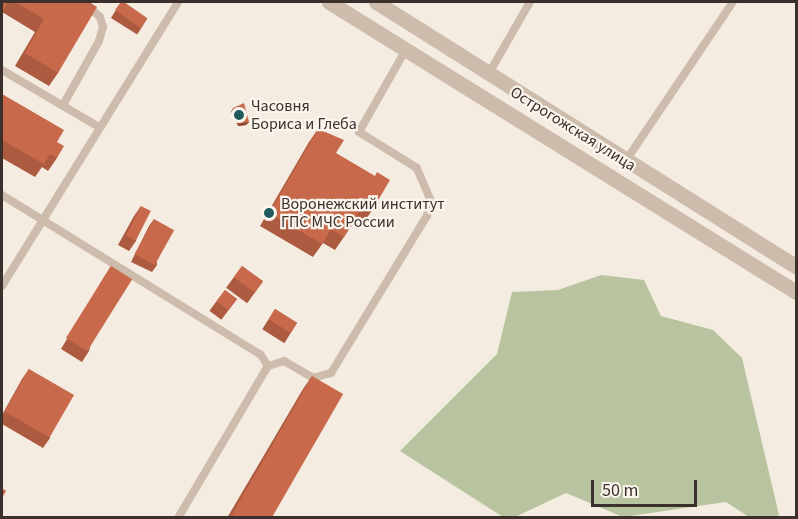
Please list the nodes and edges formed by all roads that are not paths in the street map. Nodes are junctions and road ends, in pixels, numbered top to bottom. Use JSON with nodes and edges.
{"nodes":[{"id":1,"x":84,"y":2,"type":"edge"},
{"id":2,"x":178,"y":2,"type":"edge"},
{"id":3,"x":329,"y":2,"type":"edge"},
{"id":4,"x":376,"y":2,"type":"edge"},
{"id":5,"x":530,"y":2,"type":"edge"},
{"id":6,"x":733,"y":2,"type":"edge"},
{"id":7,"x":405,"y":51,"type":"junction"},
{"id":8,"x":2,"y":70,"type":"edge"},
{"id":9,"x":489,"y":73,"type":"junction"},
{"id":10,"x":63,"y":105,"type":"junction"},
{"id":11,"x":99,"y":127,"type":"junction"},
{"id":12,"x":627,"y":159,"type":"junction"},
{"id":13,"x":2,"y":195,"type":"edge"},
{"id":14,"x":42,"y":217,"type":"junction"},
{"id":15,"x":796,"y":266,"type":"edge"},
{"id":16,"x":2,"y":286,"type":"edge"},
{"id":17,"x":796,"y":292,"type":"edge"},
{"id":18,"x":268,"y":366,"type":"junction"},
{"id":19,"x":178,"y":518,"type":"edge"}],
"edges":[{"from":1,"to":10,"type":"lane"},
{"from":2,"to":11,"type":"lane"},
{"from":3,"to":7,"type":"street","name":"Острогожская улица"},
{"from":4,"to":9,"type":"street"},
{"from":5,"to":9,"type":"lane"},
{"from":6,"to":12,"type":"lane"},
{"from":7,"to":17,"type":"street","name":"Острогожская улица"},
{"from":7,"to":18,"type":"lane"},
{"from":8,"to":10,"type":"lane"},
{"from":9,"to":12,"type":"street"},
{"from":10,"to":11,"type":"lane"},
{"from":11,"to":14,"type":"lane"},
{"from":12,"to":15,"type":"street"},
{"from":13,"to":14,"type":"lane"},
{"from":14,"to":16,"type":"lane"},
{"from":14,"to":18,"type":"lane"},
{"from":18,"to":19,"type":"lane"}]}
